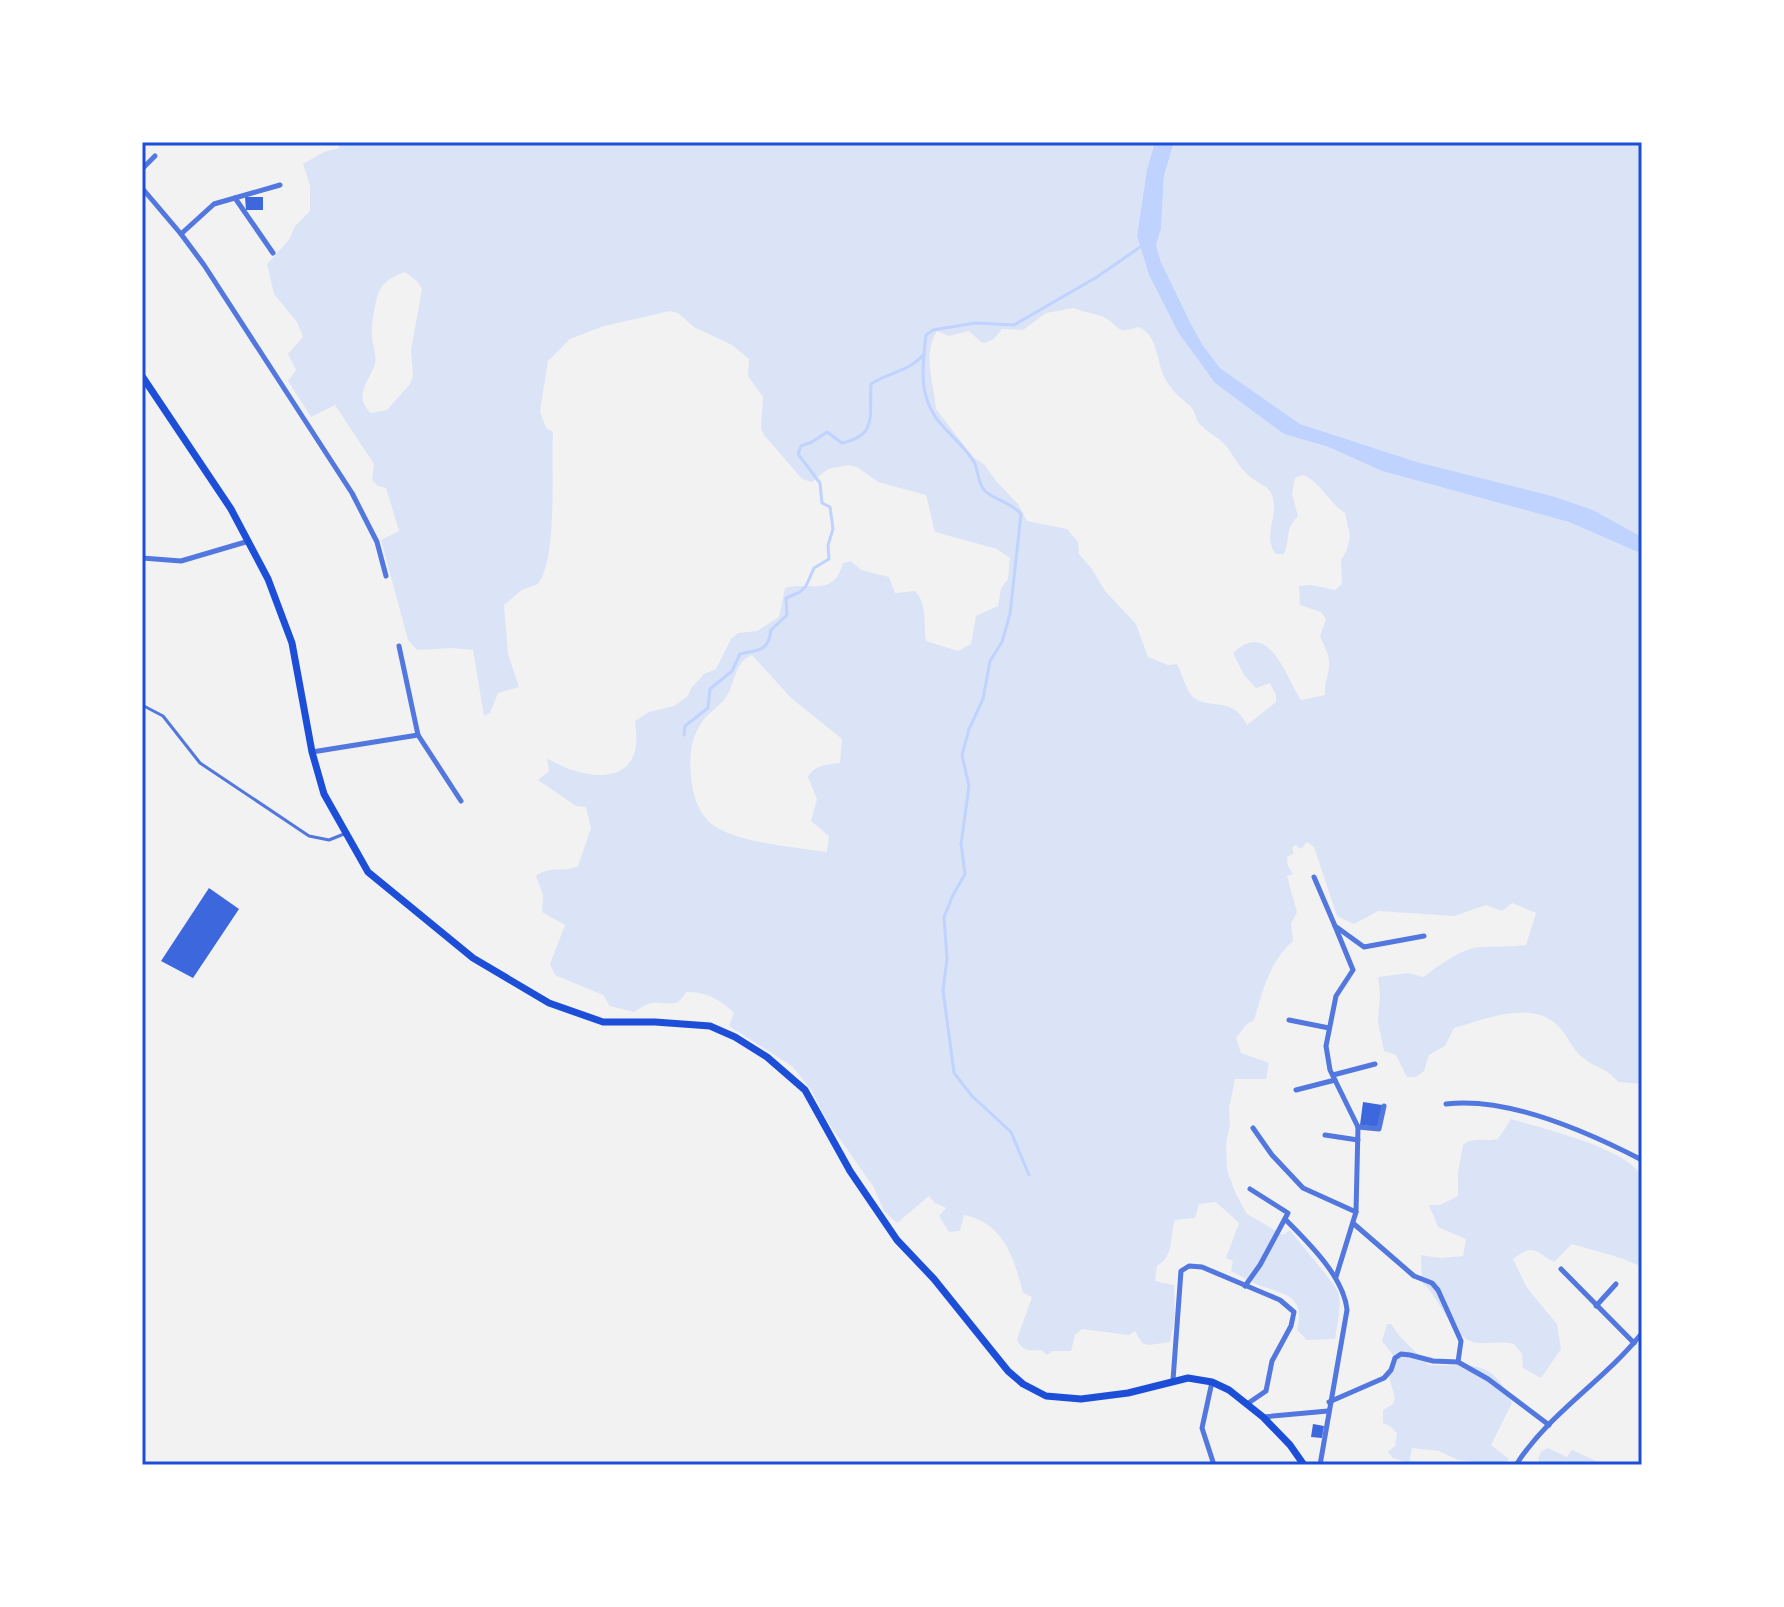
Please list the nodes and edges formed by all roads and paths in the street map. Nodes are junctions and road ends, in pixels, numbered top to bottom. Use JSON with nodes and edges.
{"nodes":[{"id":1,"x":155,"y":156,"type":"dead end"},
{"id":2,"x":142,"y":169,"type":"edge"},
{"id":3,"x":280,"y":185,"type":"dead end"},
{"id":4,"x":142,"y":188,"type":"edge"},
{"id":5,"x":235,"y":198,"type":"junction"},
{"id":6,"x":181,"y":234,"type":"junction"},
{"id":7,"x":273,"y":253,"type":"dead end"},
{"id":8,"x":142,"y":376,"type":"edge"},
{"id":9,"x":249,"y":541,"type":"junction"},
{"id":10,"x":142,"y":558,"type":"edge"},
{"id":11,"x":386,"y":576,"type":"dead end"},
{"id":12,"x":399,"y":646,"type":"dead end"},
{"id":13,"x":142,"y":705,"type":"edge"},
{"id":14,"x":418,"y":735,"type":"junction"},
{"id":15,"x":312,"y":752,"type":"junction"},
{"id":16,"x":461,"y":801,"type":"dead end"},
{"id":17,"x":344,"y":833,"type":"junction"},
{"id":18,"x":1314,"y":877,"type":"dead end"},
{"id":19,"x":1335,"y":926,"type":"junction"},
{"id":20,"x":1424,"y":936,"type":"dead end"},
{"id":21,"x":1289,"y":1020,"type":"dead end"},
{"id":22,"x":1329,"y":1028,"type":"junction"},
{"id":23,"x":1375,"y":1064,"type":"dead end"},
{"id":24,"x":1334,"y":1078,"type":"junction"},
{"id":25,"x":1296,"y":1090,"type":"dead end"},
{"id":26,"x":1446,"y":1104,"type":"dead end"},
{"id":27,"x":1384,"y":1106,"type":"dead end"},
{"id":28,"x":1358,"y":1127,"type":"junction"},
{"id":29,"x":1253,"y":1128,"type":"dead end"},
{"id":30,"x":1325,"y":1135,"type":"dead end"},
{"id":31,"x":1358,"y":1140,"type":"junction"},
{"id":32,"x":1642,"y":1160,"type":"edge"},
{"id":33,"x":1250,"y":1189,"type":"dead end"},
{"id":34,"x":1356,"y":1212,"type":"junction"},
{"id":35,"x":1285,"y":1219,"type":"junction"},
{"id":36,"x":1354,"y":1224,"type":"junction"},
{"id":37,"x":1561,"y":1269,"type":"dead end"},
{"id":38,"x":1336,"y":1277,"type":"junction"},
{"id":39,"x":1616,"y":1284,"type":"dead end"},
{"id":40,"x":1245,"y":1286,"type":"junction"},
{"id":41,"x":1596,"y":1306,"type":"junction"},
{"id":42,"x":1642,"y":1333,"type":"edge"},
{"id":43,"x":1634,"y":1343,"type":"junction"},
{"id":44,"x":1458,"y":1362,"type":"junction"},
{"id":45,"x":1173,"y":1380,"type":"junction"},
{"id":46,"x":1212,"y":1382,"type":"junction"},
{"id":47,"x":1329,"y":1402,"type":"junction"},
{"id":48,"x":1247,"y":1404,"type":"junction"},
{"id":49,"x":1328,"y":1411,"type":"junction"},
{"id":50,"x":1263,"y":1417,"type":"junction"},
{"id":51,"x":1549,"y":1425,"type":"junction"},
{"id":52,"x":1214,"y":1465,"type":"edge"},
{"id":53,"x":1304,"y":1465,"type":"edge"},
{"id":54,"x":1320,"y":1465,"type":"edge"},
{"id":55,"x":1516,"y":1465,"type":"edge"}],
"edges":[{"from":1,"to":2,"type":"street"},
{"from":3,"to":5,"type":"street"},
{"from":4,"to":6,"type":"street"},
{"from":5,"to":6,"type":"street"},
{"from":5,"to":7,"type":"street"},
{"from":6,"to":11,"type":"street"},
{"from":8,"to":9,"type":"main road"},
{"from":9,"to":10,"type":"street"},
{"from":9,"to":15,"type":"main road"},
{"from":12,"to":14,"type":"street"},
{"from":13,"to":17,"type":"lane"},
{"from":14,"to":15,"type":"street"},
{"from":14,"to":16,"type":"street"},
{"from":15,"to":17,"type":"main road"},
{"from":17,"to":45,"type":"main road"},
{"from":18,"to":19,"type":"street"},
{"from":19,"to":20,"type":"street"},
{"from":19,"to":22,"type":"street"},
{"from":21,"to":22,"type":"street"},
{"from":22,"to":24,"type":"street"},
{"from":23,"to":24,"type":"street"},
{"from":24,"to":25,"type":"street"},
{"from":24,"to":28,"type":"street"},
{"from":26,"to":32,"type":"street"},
{"from":27,"to":28,"type":"street"},
{"from":28,"to":31,"type":"street"},
{"from":29,"to":34,"type":"street"},
{"from":30,"to":31,"type":"street"},
{"from":31,"to":34,"type":"street"},
{"from":33,"to":35,"type":"street"},
{"from":34,"to":36,"type":"street"},
{"from":35,"to":38,"type":"street"},
{"from":35,"to":40,"type":"street"},
{"from":36,"to":38,"type":"street"},
{"from":36,"to":44,"type":"street"},
{"from":37,"to":41,"type":"street"},
{"from":38,"to":47,"type":"street"},
{"from":39,"to":41,"type":"street"},
{"from":40,"to":45,"type":"street"},
{"from":40,"to":48,"type":"street"},
{"from":41,"to":43,"type":"street"},
{"from":42,"to":43,"type":"street"},
{"from":43,"to":51,"type":"street"},
{"from":44,"to":47,"type":"street"},
{"from":44,"to":51,"type":"street"},
{"from":45,"to":46,"type":"main road"},
{"from":46,"to":48,"type":"main road"},
{"from":46,"to":52,"type":"street"},
{"from":47,"to":49,"type":"street"},
{"from":48,"to":50,"type":"main road"},
{"from":49,"to":50,"type":"street"},
{"from":49,"to":54,"type":"street"},
{"from":50,"to":53,"type":"main road"},
{"from":51,"to":55,"type":"street"}]}
